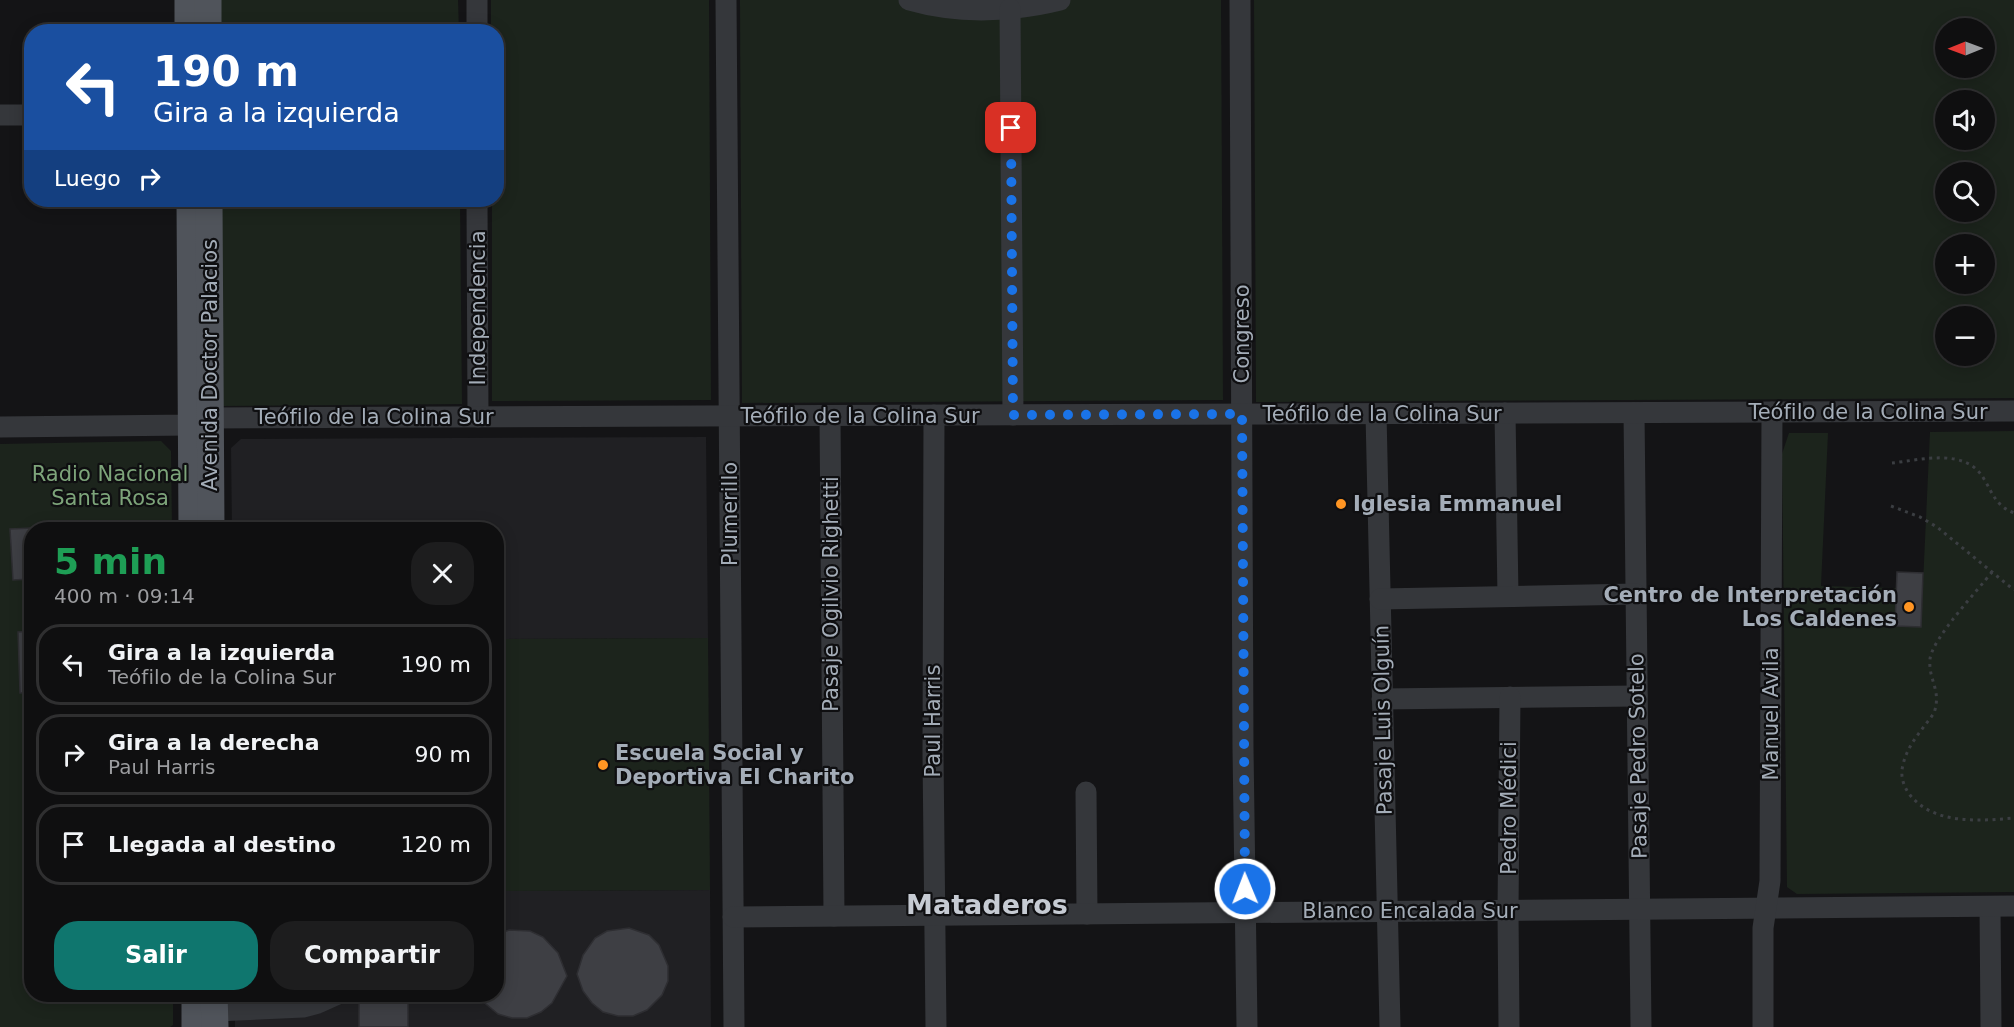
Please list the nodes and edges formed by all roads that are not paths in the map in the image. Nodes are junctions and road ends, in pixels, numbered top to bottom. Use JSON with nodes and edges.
{"nodes":[{"id":1,"x":188,"y":0,"type":"edge"},
{"id":2,"x":208,"y":0,"type":"edge"},
{"id":3,"x":477,"y":0,"type":"edge"},
{"id":4,"x":726,"y":0,"type":"edge"},
{"id":5,"x":909,"y":0,"type":"edge"},
{"id":6,"x":1060,"y":0,"type":"edge"},
{"id":7,"x":1240,"y":0,"type":"edge"},
{"id":8,"x":1010,"y":9,"type":"junction"},
{"id":9,"x":188,"y":24,"type":"edge"},
{"id":10,"x":208,"y":24,"type":"edge"},
{"id":11,"x":477,"y":24,"type":"edge"},
{"id":12,"x":0,"y":115,"type":"edge"},
{"id":13,"x":24,"y":115,"type":"edge"},
{"id":14,"x":190,"y":207,"type":"edge"},
{"id":15,"x":209,"y":207,"type":"edge"},
{"id":16,"x":477,"y":207,"type":"edge"},
{"id":17,"x":2014,"y":411,"type":"edge"},
{"id":18,"x":1772,"y":412,"type":"junction"},
{"id":19,"x":1505,"y":413,"type":"junction"},
{"id":20,"x":1634,"y":413,"type":"junction"},
{"id":21,"x":1242,"y":414,"type":"junction"},
{"id":22,"x":1376,"y":414,"type":"junction"},
{"id":23,"x":934,"y":415,"type":"junction"},
{"id":24,"x":1013,"y":415,"type":"junction"},
{"id":25,"x":729,"y":416,"type":"junction"},
{"id":26,"x":830,"y":416,"type":"junction"},
{"id":27,"x":478,"y":417,"type":"junction"},
{"id":28,"x":201,"y":421,"type":"junction"},
{"id":29,"x":0,"y":427,"type":"edge"},
{"id":30,"x":193,"y":522,"type":"edge"},
{"id":31,"x":210,"y":522,"type":"edge"},
{"id":32,"x":1636,"y":594,"type":"junction"},
{"id":33,"x":1508,"y":596,"type":"junction"},
{"id":34,"x":1380,"y":599,"type":"junction"},
{"id":35,"x":1637,"y":696,"type":"junction"},
{"id":36,"x":1510,"y":698,"type":"junction"},
{"id":37,"x":1383,"y":699,"type":"junction"},
{"id":38,"x":1086,"y":792,"type":"dead end"},
{"id":39,"x":2014,"y":906,"type":"edge"},
{"id":40,"x":1990,"y":907,"type":"junction"},
{"id":41,"x":1766,"y":908,"type":"junction"},
{"id":42,"x":1639,"y":909,"type":"junction"},
{"id":43,"x":1508,"y":910,"type":"junction"},
{"id":44,"x":1387,"y":912,"type":"junction"},
{"id":45,"x":1245,"y":913,"type":"junction"},
{"id":46,"x":1087,"y":914,"type":"junction"},
{"id":47,"x":935,"y":915,"type":"junction"},
{"id":48,"x":834,"y":916,"type":"junction"},
{"id":49,"x":733,"y":917,"type":"junction"},
{"id":50,"x":322,"y":1002,"type":"edge"},
{"id":51,"x":207,"y":1011,"type":"edge"},
{"id":52,"x":734,"y":1027,"type":"edge"},
{"id":53,"x":936,"y":1027,"type":"edge"},
{"id":54,"x":1247,"y":1027,"type":"edge"},
{"id":55,"x":1390,"y":1027,"type":"edge"},
{"id":56,"x":1509,"y":1027,"type":"edge"},
{"id":57,"x":1641,"y":1027,"type":"edge"},
{"id":58,"x":1763,"y":1027,"type":"edge"},
{"id":59,"x":1991,"y":1027,"type":"edge"}],
"edges":[{"from":1,"to":9,"type":"main road"},
{"from":2,"to":10,"type":"main road"},
{"from":3,"to":11,"type":"street"},
{"from":4,"to":25,"type":"street","name":"Plumerillo"},
{"from":5,"to":8,"type":"street"},
{"from":6,"to":8,"type":"street"},
{"from":7,"to":21,"type":"street","name":"Congreso"},
{"from":8,"to":24,"type":"street"},
{"from":12,"to":13,"type":"street"},
{"from":14,"to":28,"type":"main road","name":"Avenida Doctor Palacios"},
{"from":15,"to":28,"type":"main road","name":"Avenida Doctor Palacios"},
{"from":16,"to":27,"type":"street","name":"Independencia"},
{"from":17,"to":18,"type":"street","name":"Teófilo de la Colina Sur"},
{"from":18,"to":20,"type":"street","name":"Teófilo de la Colina Sur"},
{"from":18,"to":41,"type":"street","name":"Manuel Avila"},
{"from":19,"to":20,"type":"street","name":"Teófilo de la Colina Sur"},
{"from":19,"to":22,"type":"street","name":"Teófilo de la Colina Sur"},
{"from":19,"to":33,"type":"street"},
{"from":20,"to":32,"type":"street","name":"Pasaje Pedro Sotelo"},
{"from":21,"to":22,"type":"street","name":"Teófilo de la Colina Sur"},
{"from":21,"to":24,"type":"street","name":"Teófilo de la Colina Sur"},
{"from":21,"to":45,"type":"street","name":"Congreso"},
{"from":22,"to":34,"type":"street","name":"Pasaje Luis Olguín"},
{"from":23,"to":24,"type":"street","name":"Teófilo de la Colina Sur"},
{"from":23,"to":26,"type":"street","name":"Teófilo de la Colina Sur"},
{"from":23,"to":47,"type":"street","name":"Paul Harris"},
{"from":25,"to":26,"type":"street","name":"Teófilo de la Colina Sur"},
{"from":25,"to":27,"type":"street","name":"Teófilo de la Colina Sur"},
{"from":25,"to":49,"type":"street","name":"Plumerillo"},
{"from":26,"to":48,"type":"street","name":"Pasaje Ogilvio Righetti"},
{"from":27,"to":28,"type":"street","name":"Teófilo de la Colina Sur"},
{"from":28,"to":29,"type":"street","name":"Teófilo de la Colina Sur"},
{"from":28,"to":30,"type":"main road","name":"Avenida Doctor Palacios"},
{"from":28,"to":31,"type":"main road","name":"Avenida Doctor Palacios"},
{"from":32,"to":33,"type":"street"},
{"from":32,"to":35,"type":"street","name":"Pasaje Pedro Sotelo"},
{"from":33,"to":34,"type":"street"},
{"from":34,"to":37,"type":"street","name":"Pasaje Luis Olguín"},
{"from":35,"to":36,"type":"street"},
{"from":35,"to":42,"type":"street","name":"Pasaje Pedro Sotelo"},
{"from":36,"to":37,"type":"street"},
{"from":36,"to":43,"type":"street","name":"Pedro Médici"},
{"from":37,"to":44,"type":"street","name":"Pasaje Luis Olguín"},
{"from":38,"to":46,"type":"street"},
{"from":39,"to":40,"type":"street","name":"Blanco Encalada Sur"},
{"from":40,"to":41,"type":"street","name":"Blanco Encalada Sur"},
{"from":40,"to":59,"type":"street"},
{"from":41,"to":42,"type":"street","name":"Blanco Encalada Sur"},
{"from":41,"to":58,"type":"street","name":"Manuel Avila"},
{"from":42,"to":43,"type":"street","name":"Blanco Encalada Sur"},
{"from":42,"to":57,"type":"street","name":"Pasaje Pedro Sotelo"},
{"from":43,"to":44,"type":"street","name":"Blanco Encalada Sur"},
{"from":43,"to":56,"type":"street","name":"Pedro Médici"},
{"from":44,"to":45,"type":"street","name":"Blanco Encalada Sur"},
{"from":44,"to":55,"type":"street","name":"Pasaje Luis Olguín"},
{"from":45,"to":46,"type":"street","name":"Blanco Encalada Sur"},
{"from":45,"to":54,"type":"street","name":"Congreso"},
{"from":46,"to":47,"type":"street","name":"Blanco Encalada Sur"},
{"from":47,"to":48,"type":"street","name":"Blanco Encalada Sur"},
{"from":47,"to":53,"type":"street","name":"Paul Harris"},
{"from":48,"to":49,"type":"street","name":"Blanco Encalada Sur"},
{"from":49,"to":52,"type":"street","name":"Plumerillo"},
{"from":50,"to":51,"type":"street"}]}
